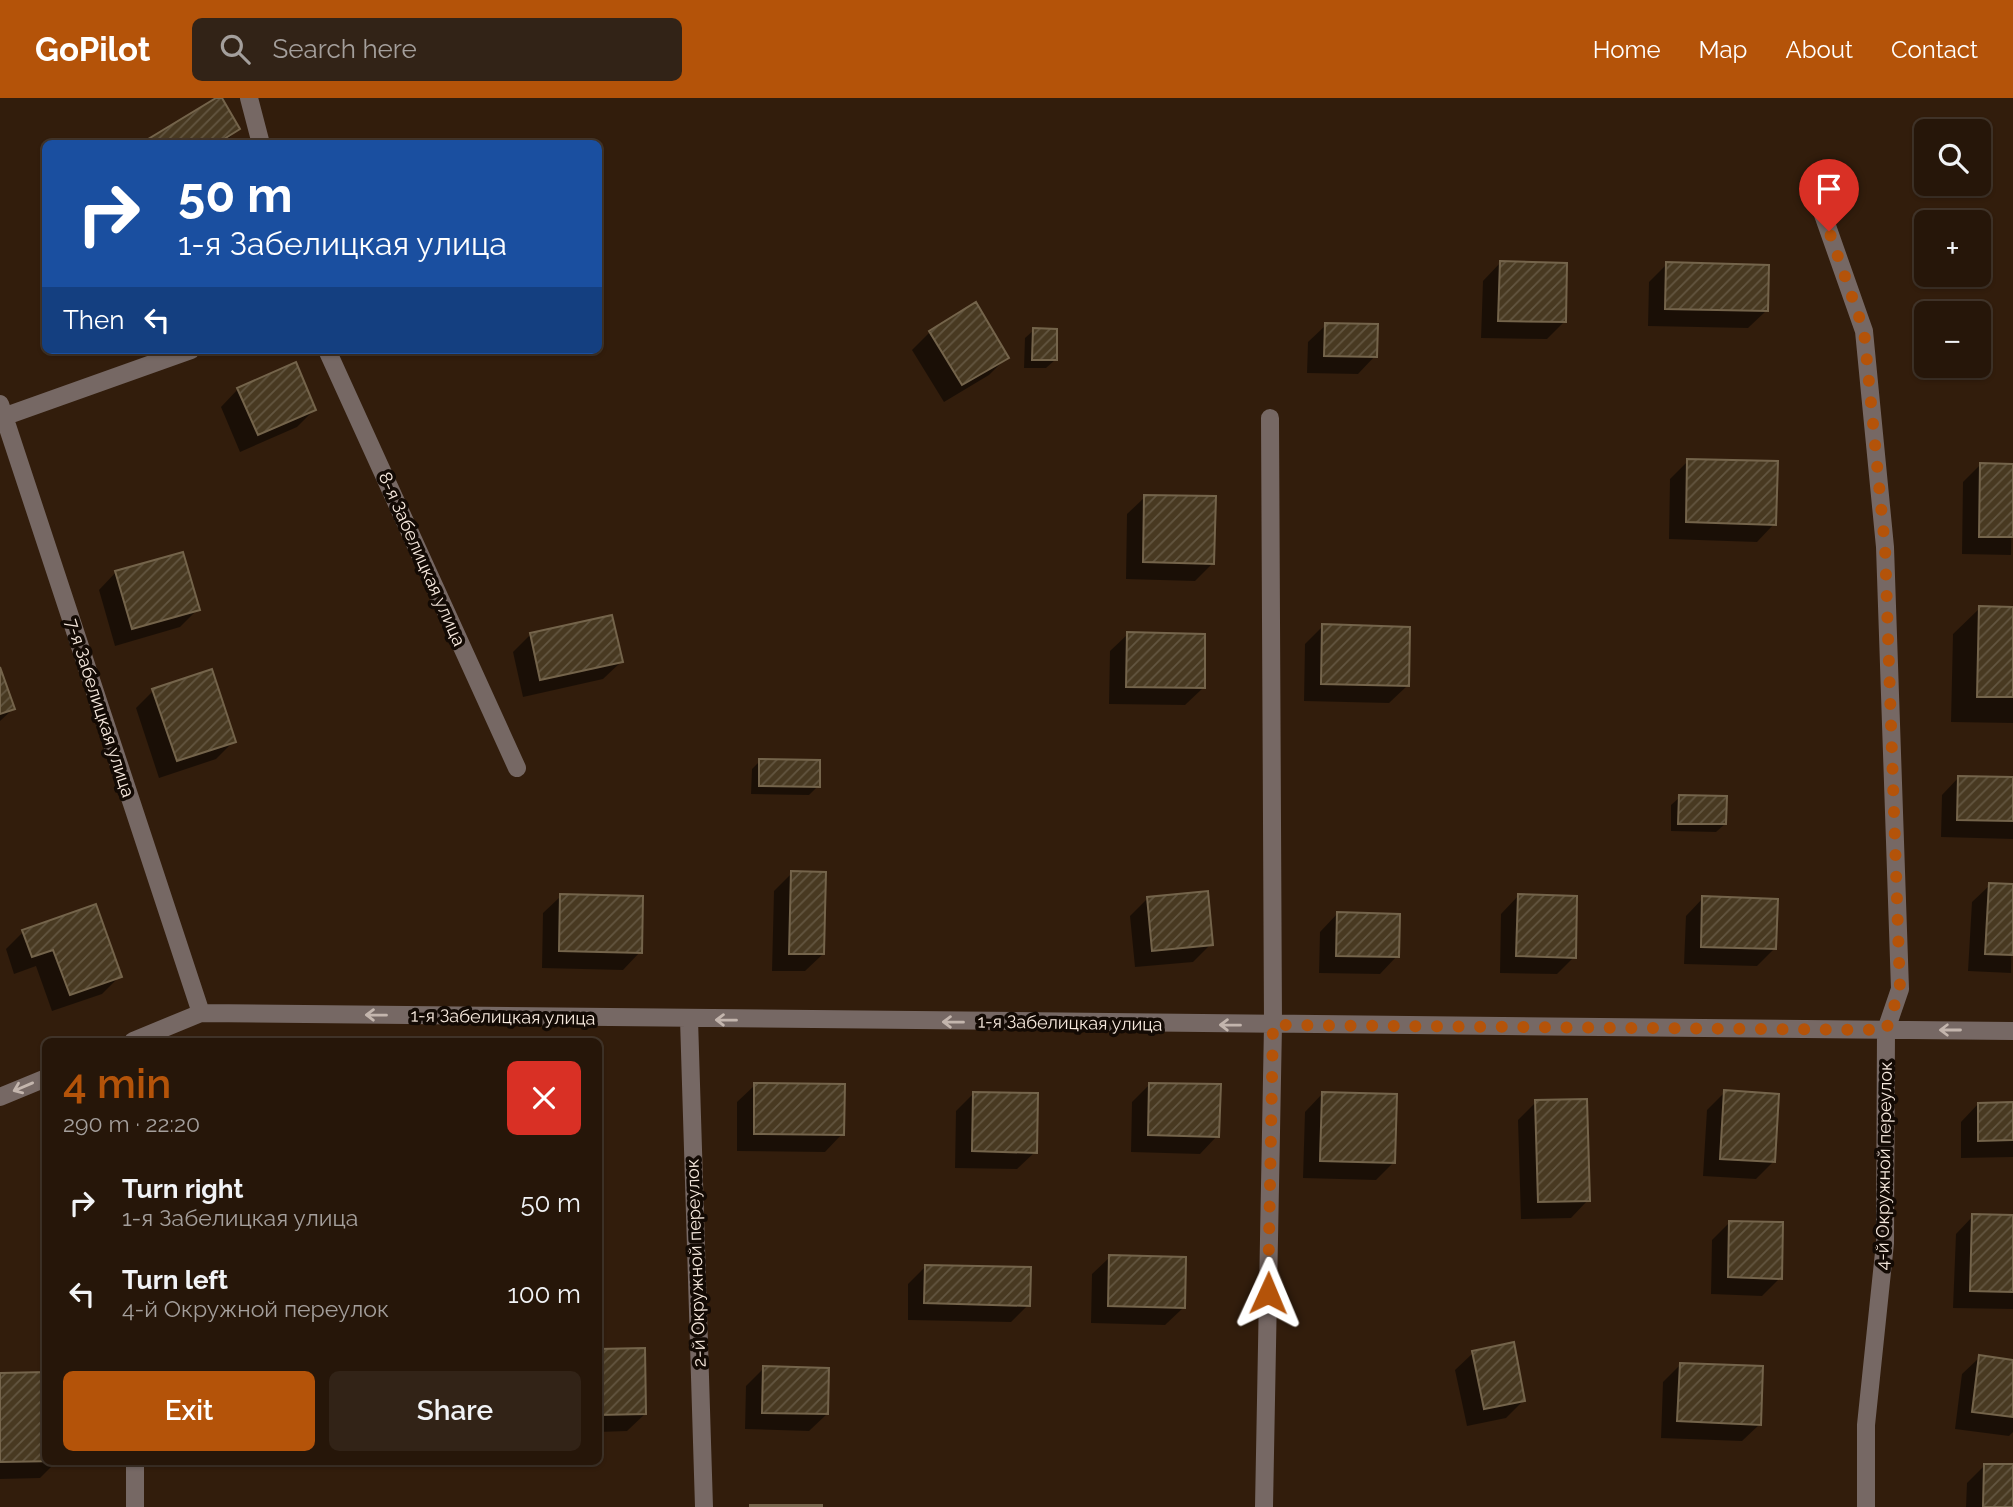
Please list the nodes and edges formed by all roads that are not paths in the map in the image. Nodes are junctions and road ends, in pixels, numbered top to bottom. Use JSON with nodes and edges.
{"nodes":[{"id":1,"x":249,"y":98,"type":"edge"},
{"id":2,"x":260,"y":140,"type":"edge"},
{"id":3,"x":1820,"y":206,"type":"dead end"},
{"id":4,"x":179,"y":354,"type":"edge"},
{"id":5,"x":329,"y":354,"type":"edge"},
{"id":6,"x":1,"y":413,"type":"edge"},
{"id":7,"x":1270,"y":418,"type":"dead end"},
{"id":8,"x":517,"y":768,"type":"dead end"},
{"id":9,"x":201,"y":1013,"type":"junction"},
{"id":10,"x":689,"y":1019,"type":"junction"},
{"id":11,"x":1273,"y":1025,"type":"junction"},
{"id":12,"x":1886,"y":1030,"type":"junction"},
{"id":13,"x":2013,"y":1031,"type":"edge"},
{"id":14,"x":140,"y":1038,"type":"edge"},
{"id":15,"x":42,"y":1080,"type":"edge"},
{"id":16,"x":0,"y":1097,"type":"edge"},
{"id":17,"x":135,"y":1465,"type":"edge"},
{"id":18,"x":135,"y":1507,"type":"edge"},
{"id":19,"x":704,"y":1507,"type":"edge"},
{"id":20,"x":1264,"y":1507,"type":"edge"},
{"id":21,"x":1866,"y":1507,"type":"edge"}],
"edges":[{"from":1,"to":2,"type":"street"},
{"from":3,"to":12,"type":"street","name":"4-й Окружной переулок"},
{"from":4,"to":6,"type":"street"},
{"from":5,"to":8,"type":"street","name":"8-я Забелицкая улица"},
{"from":6,"to":9,"type":"street","name":"7-я Забелицкая улица"},
{"from":7,"to":11,"type":"street"},
{"from":10,"to":9,"type":"street","name":"1-я Забелицкая улица","one_way":true},
{"from":9,"to":14,"type":"street","name":"1-я Забелицкая улица"},
{"from":11,"to":10,"type":"street","name":"1-я Забелицкая улица","one_way":true},
{"from":10,"to":19,"type":"street","name":"2-й Окружной переулок"},
{"from":11,"to":12,"type":"street","name":"1-я Забелицкая улица"},
{"from":11,"to":20,"type":"street"},
{"from":13,"to":12,"type":"street","name":"1-я Забелицкая улица","one_way":true},
{"from":12,"to":21,"type":"street","name":"4-й Окружной переулок"},
{"from":15,"to":16,"type":"street","one_way":true},
{"from":17,"to":18,"type":"street"}]}
